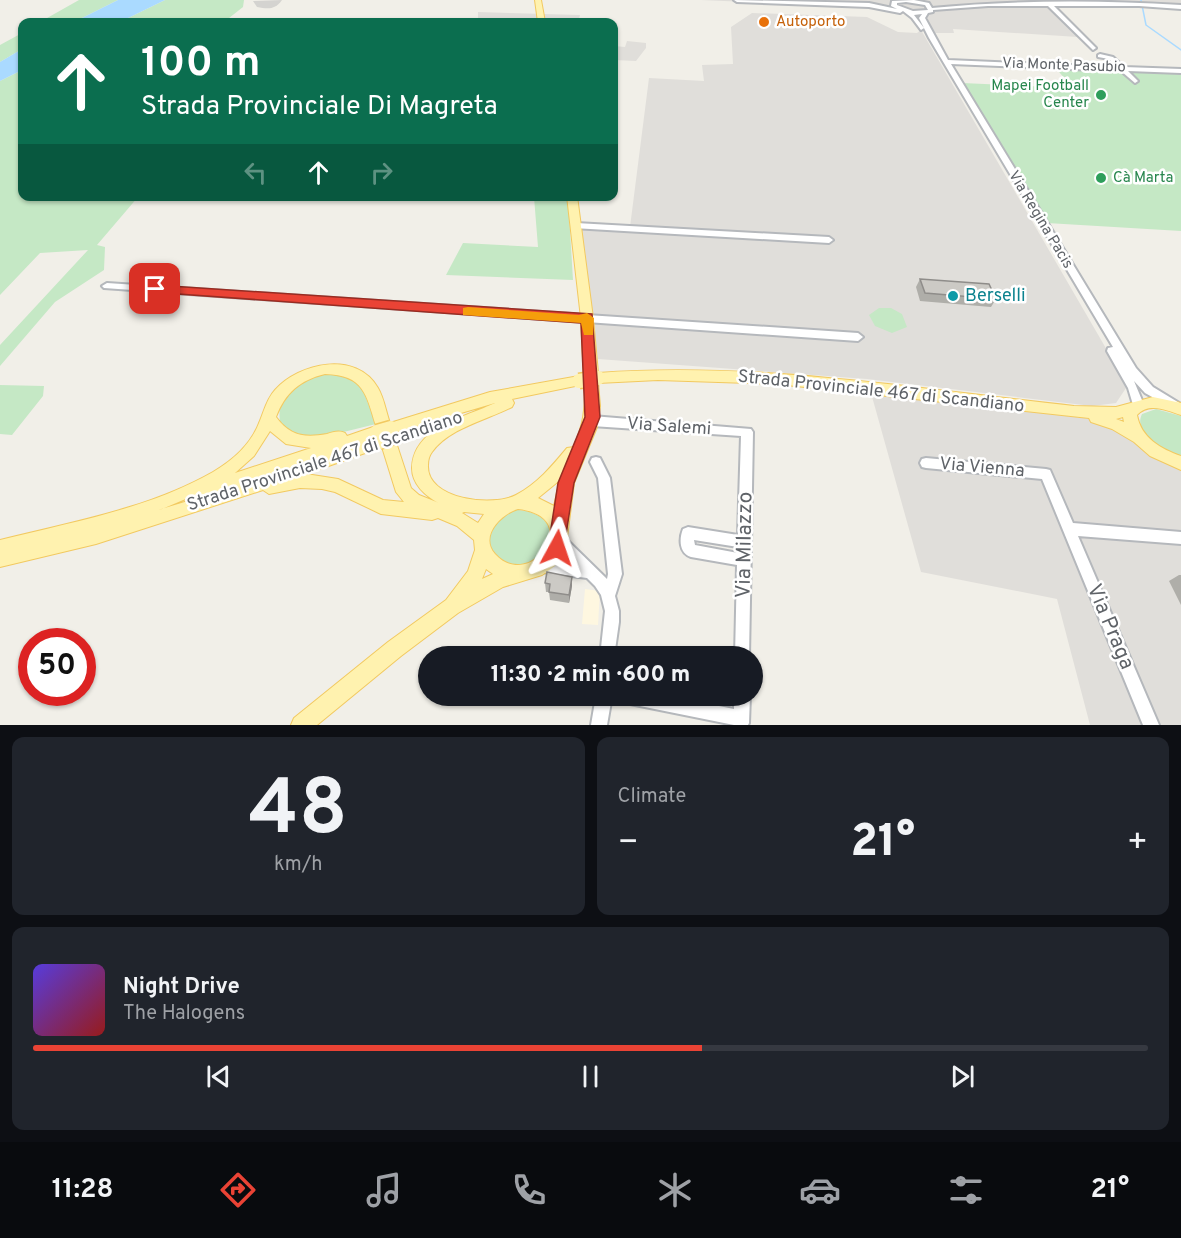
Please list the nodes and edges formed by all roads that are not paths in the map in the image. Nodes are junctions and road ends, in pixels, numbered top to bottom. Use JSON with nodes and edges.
{"nodes":[{"id":1,"x":540,"y":0,"type":"edge"},
{"id":2,"x":737,"y":0,"type":"edge"},
{"id":3,"x":841,"y":0,"type":"edge"},
{"id":4,"x":1122,"y":0,"type":"edge"},
{"id":5,"x":897,"y":1,"type":"edge"},
{"id":6,"x":916,"y":1,"type":"edge"},
{"id":7,"x":1049,"y":4,"type":"junction"},
{"id":8,"x":1130,"y":4,"type":"junction"},
{"id":9,"x":1181,"y":7,"type":"edge"},
{"id":10,"x":928,"y":9,"type":"junction"},
{"id":11,"x":904,"y":12,"type":"junction"},
{"id":12,"x":541,"y":18,"type":"edge"},
{"id":13,"x":946,"y":62,"type":"junction"},
{"id":14,"x":1122,"y":69,"type":"junction"},
{"id":15,"x":1181,"y":71,"type":"edge"},
{"id":16,"x":1136,"y":81,"type":"dead end"},
{"id":17,"x":573,"y":201,"type":"edge"},
{"id":18,"x":576,"y":226,"type":"junction"},
{"id":19,"x":829,"y":240,"type":"dead end"},
{"id":20,"x":108,"y":286,"type":"dead end"},
{"id":21,"x":587,"y":318,"type":"junction"},
{"id":22,"x":858,"y":337,"type":"dead end"},
{"id":23,"x":580,"y":384,"type":"junction"},
{"id":24,"x":507,"y":403,"type":"junction"},
{"id":25,"x":1136,"y":407,"type":"junction"},
{"id":26,"x":1181,"y":409,"type":"edge"},
{"id":27,"x":1074,"y":412,"type":"junction"},
{"id":28,"x":269,"y":418,"type":"junction"},
{"id":29,"x":592,"y":420,"type":"junction"},
{"id":30,"x":747,"y":432,"type":"joint"},
{"id":31,"x":382,"y":435,"type":"junction"},
{"id":32,"x":1140,"y":438,"type":"junction"},
{"id":33,"x":1175,"y":460,"type":"edge"},
{"id":34,"x":596,"y":462,"type":"dead end"},
{"id":35,"x":926,"y":463,"type":"dead end"},
{"id":36,"x":1181,"y":470,"type":"edge"},
{"id":37,"x":223,"y":495,"type":"junction"},
{"id":38,"x":519,"y":502,"type":"junction"},
{"id":39,"x":502,"y":508,"type":"junction"},
{"id":40,"x":462,"y":514,"type":"junction"},
{"id":41,"x":131,"y":515,"type":"junction"},
{"id":42,"x":1069,"y":529,"type":"junction"},
{"id":43,"x":559,"y":535,"type":"junction"},
{"id":44,"x":1181,"y":538,"type":"edge"},
{"id":45,"x":745,"y":542,"type":"junction"},
{"id":46,"x":482,"y":544,"type":"junction"},
{"id":47,"x":0,"y":548,"type":"edge"},
{"id":48,"x":611,"y":555,"type":"junction"},
{"id":49,"x":0,"y":559,"type":"edge"},
{"id":50,"x":744,"y":560,"type":"junction"},
{"id":51,"x":542,"y":566,"type":"junction"},
{"id":52,"x":514,"y":574,"type":"junction"},
{"id":53,"x":593,"y":575,"type":"junction"},
{"id":54,"x":609,"y":594,"type":"junction"},
{"id":55,"x":450,"y":608,"type":"junction"},
{"id":56,"x":608,"y":646,"type":"edge"},
{"id":57,"x":742,"y":646,"type":"edge"},
{"id":58,"x":602,"y":706,"type":"edge"},
{"id":59,"x":673,"y":706,"type":"edge"},
{"id":60,"x":742,"y":706,"type":"edge"},
{"id":61,"x":741,"y":722,"type":"edge"},
{"id":62,"x":301,"y":725,"type":"edge"},
{"id":63,"x":599,"y":725,"type":"edge"},
{"id":64,"x":1151,"y":725,"type":"edge"}],
"edges":[{"from":1,"to":12,"type":"main road"},
{"from":2,"to":11,"type":"street"},
{"from":3,"to":5,"type":"street"},
{"from":4,"to":8,"type":"street"},
{"from":5,"to":6,"type":"street"},
{"from":5,"to":11,"type":"street","name":"Via Regina Pacis"},
{"from":6,"to":10,"type":"street"},
{"from":7,"to":8,"type":"street"},
{"from":7,"to":10,"type":"street"},
{"from":7,"to":14,"type":"street"},
{"from":8,"to":9,"type":"street"},
{"from":10,"to":11,"type":"street"},
{"from":10,"to":13,"type":"street","name":"Via Regina Pacis"},
{"from":11,"to":25,"type":"street","name":"Via Regina Pacis"},
{"from":13,"to":14,"type":"street","name":"Via Monte Pasubio"},
{"from":13,"to":26,"type":"street","name":"Via Regina Pacis"},
{"from":14,"to":15,"type":"street","name":"Via Monte Pasubio"},
{"from":14,"to":16,"type":"street"},
{"from":17,"to":18,"type":"main road"},
{"from":18,"to":19,"type":"street"},
{"from":18,"to":21,"type":"main road"},
{"from":20,"to":21,"type":"street"},
{"from":21,"to":22,"type":"street"},
{"from":21,"to":29,"type":"main road"},
{"from":23,"to":24,"type":"main road","name":"Strada Provinciale 467 di Scandiano"},
{"from":23,"to":27,"type":"main road","name":"Strada Provinciale 467 di Scandiano"},
{"from":23,"to":31,"type":"main road","name":"Strada Provinciale 467 di Scandiano"},
{"from":24,"to":31,"type":"main road","name":"Strada Provinciale 467 di Scandiano"},
{"from":24,"to":40,"type":"main road"},
{"from":25,"to":26,"type":"main road","name":"Strada Provinciale 467 di Scandiano"},
{"from":25,"to":27,"type":"main road","name":"Strada Provinciale 467 di Scandiano"},
{"from":25,"to":32,"type":"main road"},
{"from":27,"to":32,"type":"main road","name":"Strada Provinciale 467 di Scandiano"},
{"from":28,"to":31,"type":"main road"},
{"from":28,"to":40,"type":"main road"},
{"from":28,"to":41,"type":"main road"},
{"from":29,"to":30,"type":"street","name":"Via Salemi"},
{"from":29,"to":38,"type":"main road"},
{"from":29,"to":43,"type":"main road"},
{"from":30,"to":45,"type":"street","name":"Via Milazzo"},
{"from":31,"to":37,"type":"main road","name":"Strada Provinciale 467 di Scandiano"},
{"from":31,"to":41,"type":"main road","name":"Strada Provinciale 467 di Scandiano"},
{"from":32,"to":33,"type":"main road","name":"Strada Provinciale 467 di Scandiano"},
{"from":33,"to":36,"type":"street"},
{"from":34,"to":48,"type":"street"},
{"from":35,"to":42,"type":"street","name":"Via Vienna"},
{"from":37,"to":40,"type":"main road"},
{"from":37,"to":49,"type":"main road","name":"Strada Provinciale 467 di Scandiano"},
{"from":38,"to":39,"type":"main road"},
{"from":38,"to":43,"type":"main road"},
{"from":39,"to":40,"type":"main road"},
{"from":39,"to":46,"type":"main road"},
{"from":40,"to":46,"type":"main road"},
{"from":41,"to":47,"type":"main road","name":"Strada Provinciale 467 di Scandiano"},
{"from":42,"to":44,"type":"street"},
{"from":42,"to":64,"type":"street","name":"Via Praga"},
{"from":43,"to":51,"type":"main road"},
{"from":43,"to":53,"type":"street"},
{"from":45,"to":50,"type":"street","name":"Via Milazzo"},
{"from":45,"to":50,"type":"street"},
{"from":46,"to":52,"type":"main road"},
{"from":46,"to":55,"type":"main road"},
{"from":48,"to":53,"type":"street"},
{"from":48,"to":54,"type":"street"},
{"from":50,"to":57,"type":"street","name":"Via Milazzo"},
{"from":51,"to":52,"type":"main road"},
{"from":51,"to":53,"type":"street"},
{"from":52,"to":55,"type":"main road"},
{"from":53,"to":54,"type":"street"},
{"from":54,"to":56,"type":"street"},
{"from":55,"to":62,"type":"main road"},
{"from":58,"to":63,"type":"street"},
{"from":59,"to":61,"type":"street"},
{"from":60,"to":61,"type":"street"}]}
